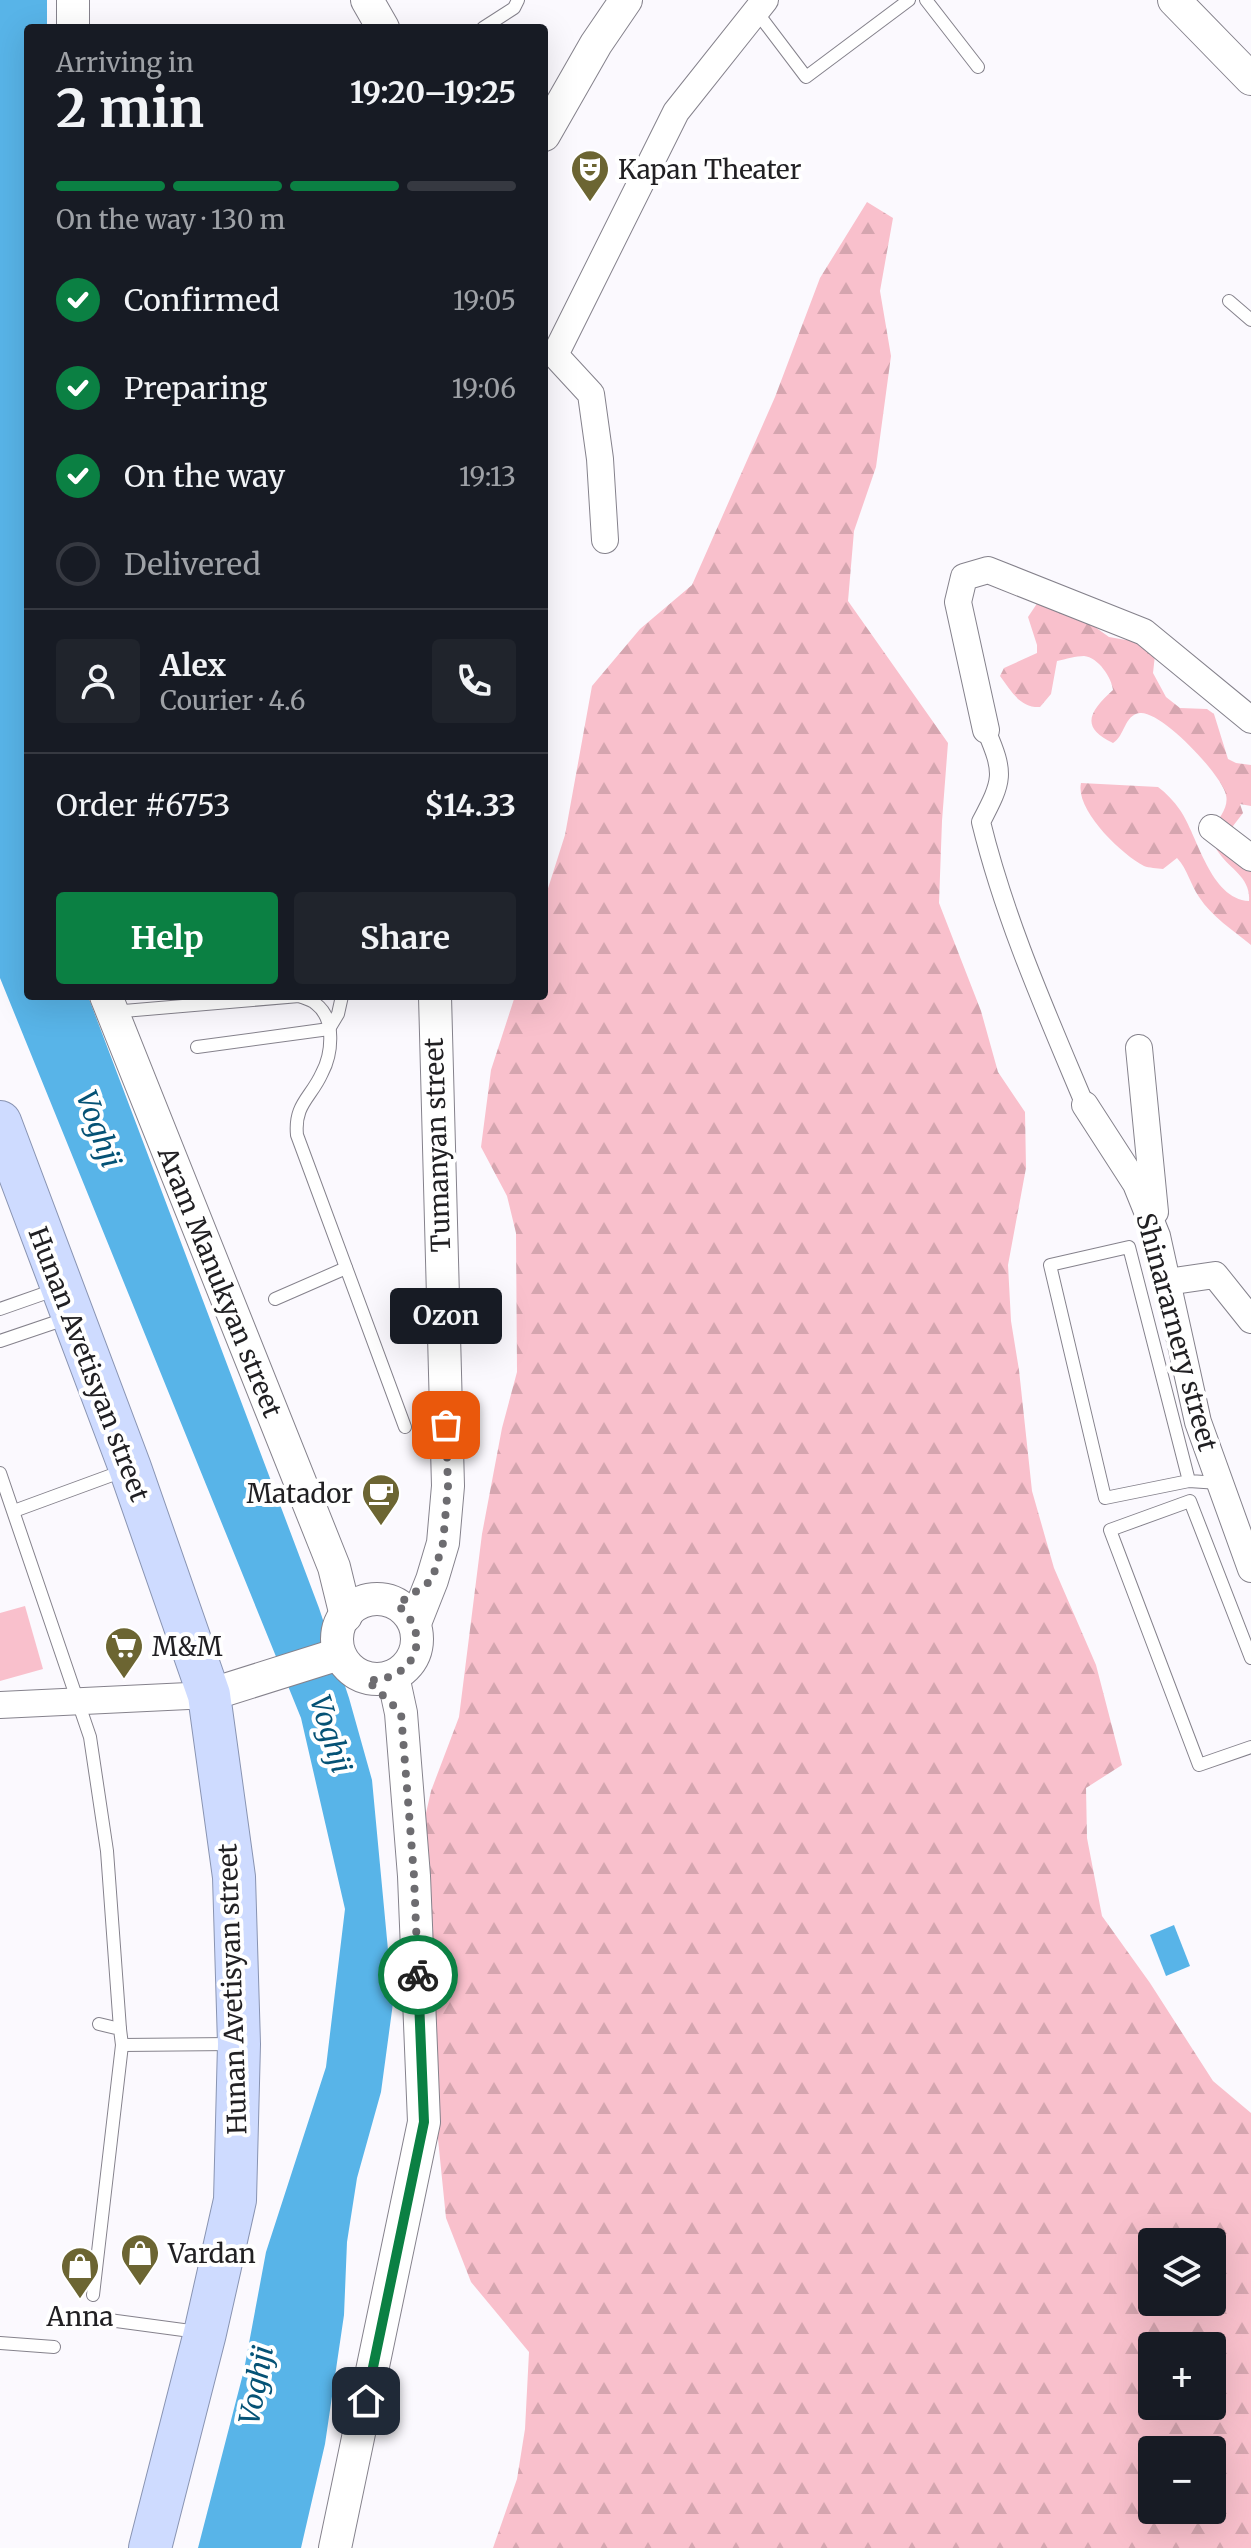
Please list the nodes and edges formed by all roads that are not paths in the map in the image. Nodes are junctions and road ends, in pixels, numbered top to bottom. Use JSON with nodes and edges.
{"nodes":[{"id":1,"x":73,"y":0,"type":"edge"},
{"id":2,"x":367,"y":0,"type":"edge"},
{"id":3,"x":518,"y":0,"type":"edge"},
{"id":4,"x":626,"y":0,"type":"edge"},
{"id":5,"x":909,"y":0,"type":"edge"},
{"id":6,"x":926,"y":0,"type":"edge"},
{"id":7,"x":1174,"y":0,"type":"edge"},
{"id":8,"x":760,"y":5,"type":"edge"},
{"id":9,"x":73,"y":24,"type":"edge"},
{"id":10,"x":381,"y":24,"type":"edge"},
{"id":11,"x":489,"y":24,"type":"edge"},
{"id":12,"x":978,"y":67,"type":"dead end"},
{"id":13,"x":1251,"y":79,"type":"edge"},
{"id":14,"x":548,"y":128,"type":"edge"},
{"id":15,"x":1229,"y":301,"type":"dead end"},
{"id":16,"x":1251,"y":320,"type":"edge"},
{"id":17,"x":605,"y":540,"type":"dead end"},
{"id":18,"x":1251,"y":720,"type":"edge"},
{"id":19,"x":986,"y":730,"type":"joint"},
{"id":20,"x":1212,"y":828,"type":"dead end"},
{"id":21,"x":1251,"y":858,"type":"edge"},
{"id":22,"x":204,"y":1000,"type":"edge"},
{"id":23,"x":310,"y":1000,"type":"edge"},
{"id":24,"x":341,"y":1000,"type":"edge"},
{"id":25,"x":435,"y":1000,"type":"edge"},
{"id":26,"x":109,"y":1004,"type":"edge"},
{"id":27,"x":329,"y":1029,"type":"junction"},
{"id":28,"x":197,"y":1047,"type":"dead end"},
{"id":29,"x":1139,"y":1048,"type":"dead end"},
{"id":30,"x":1085,"y":1105,"type":"joint"},
{"id":31,"x":0,"y":1122,"type":"edge"},
{"id":32,"x":1157,"y":1236,"type":"junction"},
{"id":33,"x":346,"y":1268,"type":"junction"},
{"id":34,"x":1167,"y":1282,"type":"junction"},
{"id":35,"x":275,"y":1299,"type":"dead end"},
{"id":36,"x":66,"y":1302,"type":"junction"},
{"id":37,"x":0,"y":1309,"type":"edge"},
{"id":38,"x":1251,"y":1320,"type":"edge"},
{"id":39,"x":0,"y":1341,"type":"edge"},
{"id":40,"x":405,"y":1427,"type":"dead end"},
{"id":41,"x":130,"y":1468,"type":"junction"},
{"id":42,"x":0,"y":1473,"type":"edge"},
{"id":43,"x":1189,"y":1481,"type":"junction"},
{"id":44,"x":1219,"y":1483,"type":"junction"},
{"id":45,"x":14,"y":1511,"type":"junction"},
{"id":46,"x":1251,"y":1569,"type":"edge"},
{"id":47,"x":381,"y":1611,"type":"junction"},
{"id":48,"x":337,"y":1654,"type":"junction"},
{"id":49,"x":1251,"y":1658,"type":"edge"},
{"id":50,"x":380,"y":1678,"type":"junction"},
{"id":51,"x":222,"y":1691,"type":"junction"},
{"id":52,"x":78,"y":1703,"type":"junction"},
{"id":53,"x":0,"y":1705,"type":"edge"},
{"id":54,"x":1251,"y":1747,"type":"edge"},
{"id":55,"x":99,"y":2024,"type":"dead end"},
{"id":56,"x":120,"y":2029,"type":"junction"},
{"id":57,"x":239,"y":2044,"type":"junction"},
{"id":58,"x":122,"y":2045,"type":"junction"},
{"id":59,"x":93,"y":2295,"type":"dead end"},
{"id":60,"x":94,"y":2318,"type":"dead end"},
{"id":61,"x":205,"y":2333,"type":"junction"},
{"id":62,"x":0,"y":2343,"type":"edge"},
{"id":63,"x":54,"y":2347,"type":"dead end"},
{"id":64,"x":150,"y":2548,"type":"edge"},
{"id":65,"x":335,"y":2548,"type":"edge"}],
"edges":[{"from":1,"to":9,"type":"street"},
{"from":2,"to":10,"type":"street"},
{"from":3,"to":11,"type":"lane"},
{"from":4,"to":14,"type":"street"},
{"from":5,"to":8,"type":"lane"},
{"from":6,"to":12,"type":"lane"},
{"from":7,"to":13,"type":"street"},
{"from":8,"to":17,"type":"street"},
{"from":15,"to":16,"type":"lane"},
{"from":18,"to":19,"type":"street"},
{"from":19,"to":30,"type":"street"},
{"from":20,"to":21,"type":"street"},
{"from":22,"to":26,"type":"lane"},
{"from":23,"to":27,"type":"lane"},
{"from":24,"to":27,"type":"lane"},
{"from":25,"to":47,"type":"street","name":"Tumanyan street"},
{"from":26,"to":47,"type":"street","name":"Aram Manukyan street"},
{"from":27,"to":28,"type":"lane"},
{"from":27,"to":33,"type":"lane"},
{"from":29,"to":32,"type":"street"},
{"from":30,"to":32,"type":"street","name":"Shinararnery street"},
{"from":31,"to":36,"type":"highway","name":"Hunan Avetisyan street"},
{"from":32,"to":34,"type":"street","name":"Shinararnery street"},
{"from":33,"to":35,"type":"lane"},
{"from":33,"to":40,"type":"lane"},
{"from":34,"to":38,"type":"street"},
{"from":34,"to":44,"type":"street","name":"Shinararnery street"},
{"from":36,"to":37,"type":"lane"},
{"from":36,"to":39,"type":"lane"},
{"from":36,"to":41,"type":"highway","name":"Hunan Avetisyan street"},
{"from":41,"to":45,"type":"lane"},
{"from":41,"to":51,"type":"highway","name":"Hunan Avetisyan street"},
{"from":42,"to":45,"type":"lane"},
{"from":43,"to":43,"type":"lane"},
{"from":43,"to":44,"type":"lane"},
{"from":44,"to":46,"type":"street","name":"Shinararnery street"},
{"from":45,"to":52,"type":"lane"},
{"from":47,"to":48,"type":"street"},
{"from":47,"to":50,"type":"street"},
{"from":48,"to":50,"type":"street"},
{"from":48,"to":51,"type":"street"},
{"from":49,"to":54,"type":"lane"},
{"from":50,"to":65,"type":"street"},
{"from":51,"to":52,"type":"street"},
{"from":51,"to":57,"type":"highway","name":"Hunan Avetisyan street"},
{"from":52,"to":53,"type":"street"},
{"from":52,"to":56,"type":"lane"},
{"from":55,"to":56,"type":"lane"},
{"from":56,"to":58,"type":"lane"},
{"from":57,"to":58,"type":"lane"},
{"from":57,"to":61,"type":"highway","name":"Hunan Avetisyan street"},
{"from":58,"to":59,"type":"lane"},
{"from":60,"to":61,"type":"lane"},
{"from":61,"to":64,"type":"highway","name":"Hunan Avetisyan street"},
{"from":62,"to":63,"type":"lane"}]}
